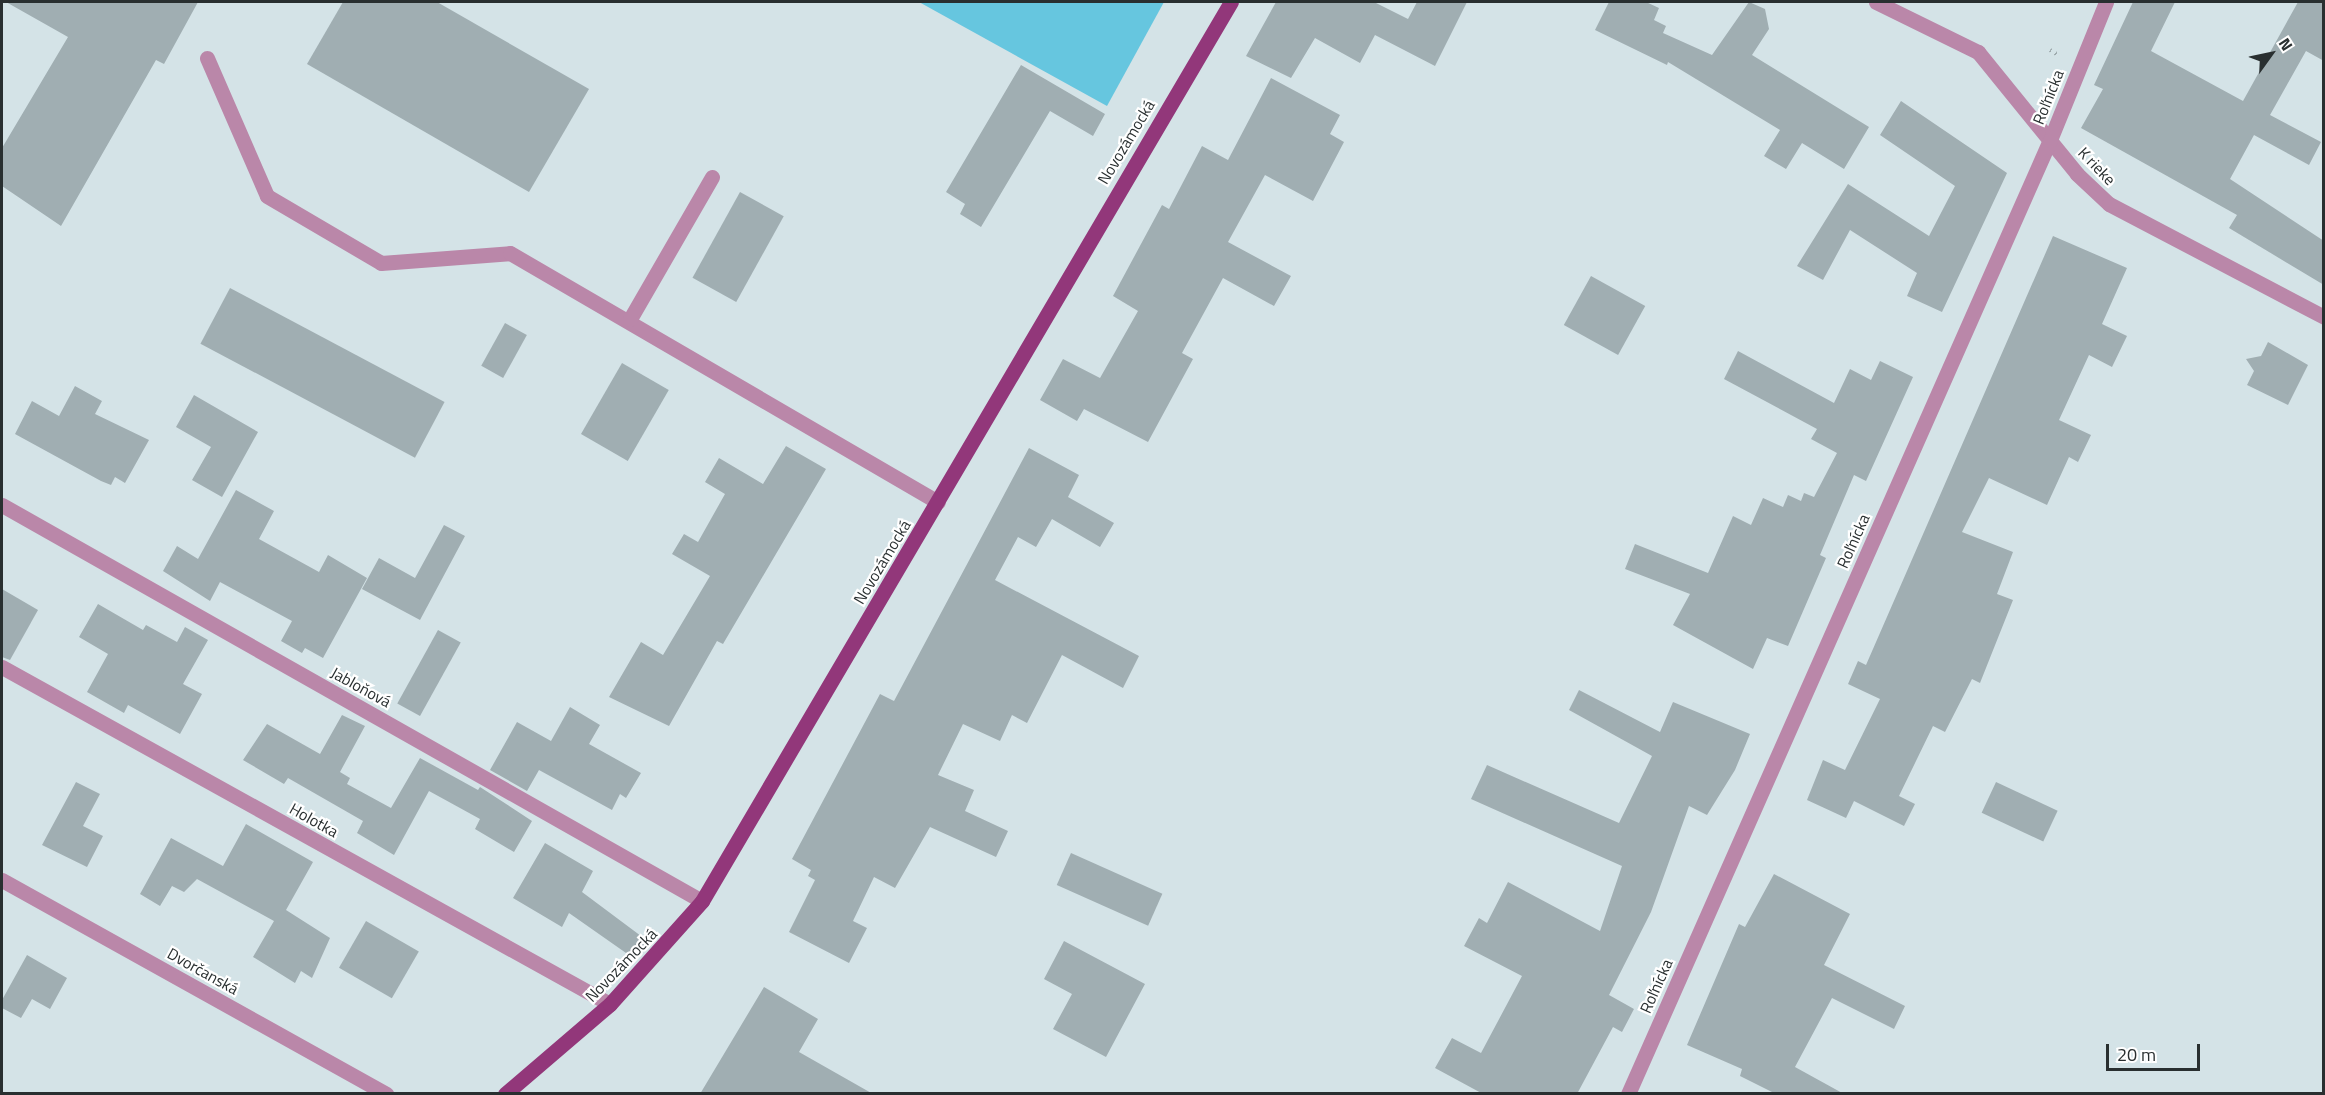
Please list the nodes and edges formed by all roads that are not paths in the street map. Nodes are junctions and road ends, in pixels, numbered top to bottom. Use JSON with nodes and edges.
{"nodes":[{"id":1,"x":1231,"y":2,"type":"edge"},
{"id":2,"x":1876,"y":2,"type":"edge"},
{"id":3,"x":2106,"y":2,"type":"edge"},
{"id":4,"x":207,"y":58,"type":"dead end"},
{"id":5,"x":2050,"y":140,"type":"junction"},
{"id":6,"x":712,"y":177,"type":"dead end"},
{"id":7,"x":2324,"y":317,"type":"edge"},
{"id":8,"x":630,"y":319,"type":"junction"},
{"id":9,"x":938,"y":502,"type":"junction"},
{"id":10,"x":2,"y":505,"type":"edge"},
{"id":11,"x":2,"y":667,"type":"edge"},
{"id":12,"x":2,"y":880,"type":"edge"},
{"id":13,"x":702,"y":901,"type":"junction"},
{"id":14,"x":610,"y":1004,"type":"junction"},
{"id":15,"x":387,"y":1094,"type":"edge"},
{"id":16,"x":505,"y":1094,"type":"edge"},
{"id":17,"x":1628,"y":1094,"type":"edge"}],
"edges":[{"from":1,"to":9,"type":"main road","name":"Novozámocká"},
{"from":2,"to":5,"type":"street","name":"K rieke"},
{"from":3,"to":5,"type":"street","name":"Roľnícka"},
{"from":4,"to":8,"type":"street"},
{"from":5,"to":7,"type":"street","name":"K rieke"},
{"from":5,"to":17,"type":"street","name":"Roľnícka"},
{"from":6,"to":8,"type":"street"},
{"from":8,"to":9,"type":"street"},
{"from":9,"to":13,"type":"main road","name":"Novozámocká"},
{"from":10,"to":13,"type":"street","name":"Jabloňová"},
{"from":11,"to":14,"type":"street","name":"Holotka"},
{"from":12,"to":15,"type":"street","name":"Dvorčanská"},
{"from":13,"to":14,"type":"main road","name":"Novozámocká"},
{"from":14,"to":16,"type":"main road","name":"Novozámocká"}]}
